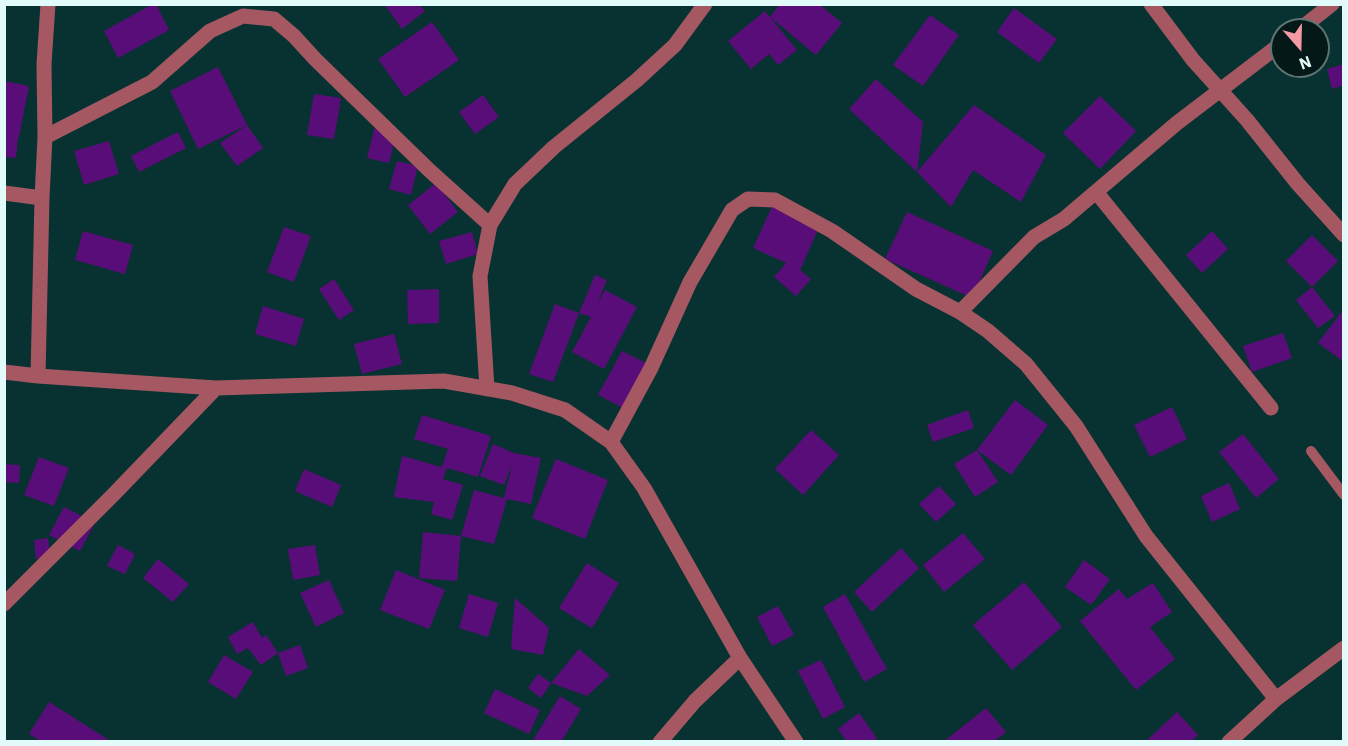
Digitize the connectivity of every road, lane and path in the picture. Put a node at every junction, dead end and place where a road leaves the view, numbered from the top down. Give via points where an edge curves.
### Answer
1 (48, 4) edge
2 (705, 4) edge
3 (1151, 4) edge
4 (1332, 4) edge
5 (1314, 18) edge
6 (1270, 52) edge
7 (1219, 89) junction
8 (45, 137) junction
9 (4, 193) edge
10 (1097, 193) junction
11 (42, 198) junction
12 (490, 225) junction
13 (1344, 235) edge
14 (960, 312) junction
15 (4, 372) edge
16 (38, 376) junction
17 (216, 388) junction
18 (487, 389) junction
19 (1271, 408) dead end
20 (611, 441) junction
21 (1311, 452) dead end
22 (1344, 495) edge
23 (4, 604) edge
24 (1344, 648) edge
25 (740, 658) junction
26 (1276, 699) junction
27 (660, 741) edge
28 (796, 741) edge
29 (1229, 741) edge

1 - 8 street
2 - 12 street via 675,45 515,184
3 - 7 street
4 - 5 street
6 - 7 street
7 - 10 street
7 - 13 street
8 - 11 street
8 - 12 street via 152,82 210,31 243,16 274,19
9 - 11 street
10 - 14 street via 1034,237
10 - 19 street
11 - 16 street
12 - 18 street via 480,276
14 - 20 street via 916,289 832,231 775,200 748,199 732,210 690,282 651,368
14 - 26 street via 1026,364 1076,426 1146,536
15 - 16 street
16 - 17 street
17 - 18 street via 444,381
17 - 23 street
18 - 20 street via 565,410
20 - 25 street via 644,488
21 - 22 lane
24 - 26 street
25 - 27 street
25 - 28 street
26 - 29 street

